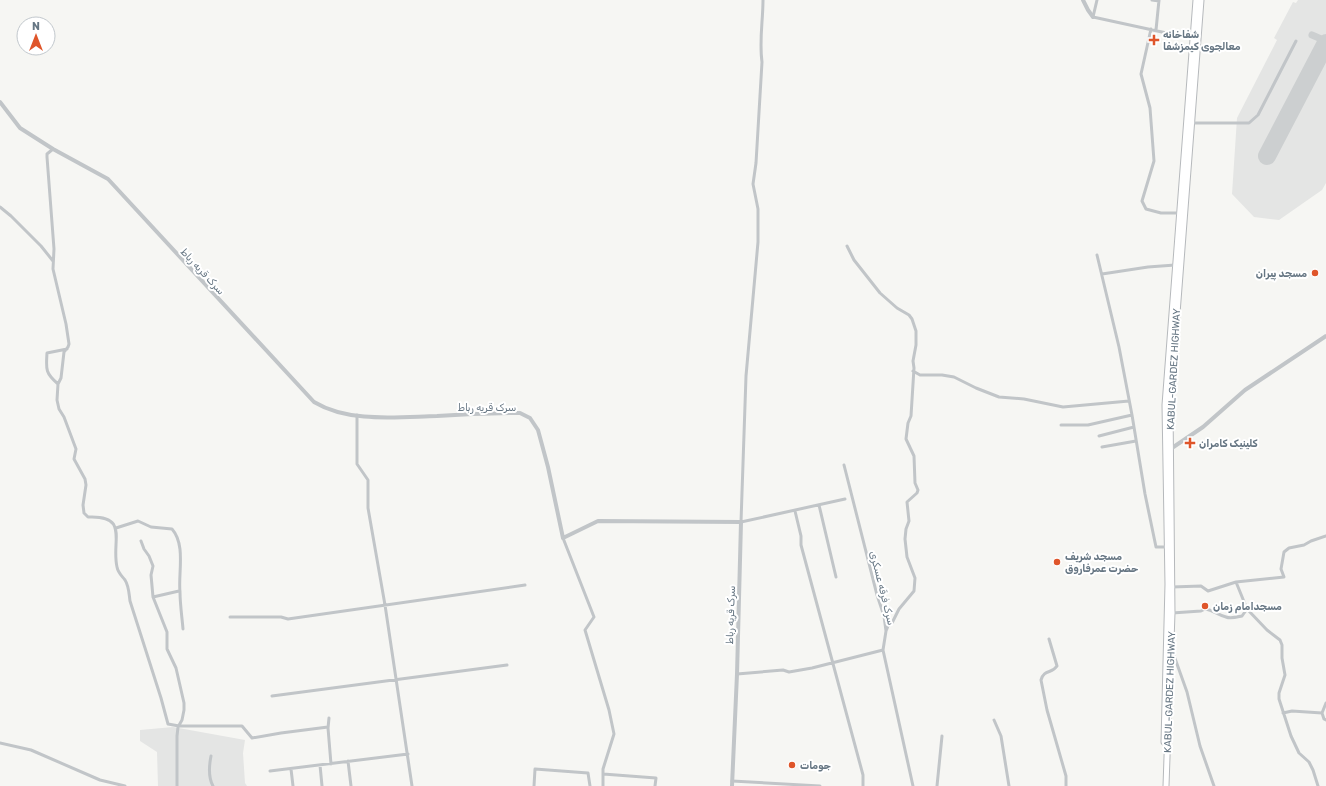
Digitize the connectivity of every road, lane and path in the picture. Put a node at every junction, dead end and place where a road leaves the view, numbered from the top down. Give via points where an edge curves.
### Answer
1 (763, 0) edge
2 (1083, 0) edge
3 (1097, 0) edge
4 (1152, 0) edge
5 (1196, 0) edge
6 (1201, 0) edge
7 (1159, 1) edge
8 (1093, 17) junction
9 (1151, 29) junction
10 (1156, 30) junction
11 (1195, 39) junction
12 (1296, 41) dead end
13 (0, 102) edge
14 (1191, 123) junction
15 (53, 149) junction
16 (0, 207) edge
17 (1179, 213) junction
18 (847, 246) dead end
19 (1097, 255) dead end
20 (53, 261) junction
21 (1175, 265) junction
22 (1102, 274) junction
23 (1326, 336) edge
24 (66, 349) junction
25 (913, 371) junction
26 (58, 384) junction
27 (1129, 400) junction
28 (1132, 415) junction
29 (357, 416) junction
30 (1061, 425) dead end
31 (1134, 427) junction
32 (1099, 436) dead end
33 (1136, 440) junction
34 (1102, 447) dead end
35 (1168, 451) junction
36 (844, 465) dead end
37 (845, 499) dead end
38 (819, 505) junction
39 (795, 511) junction
40 (741, 522) junction
41 (116, 528) junction
42 (1326, 536) edge
43 (563, 538) junction
44 (141, 541) dead end
45 (1167, 547) junction
46 (836, 577) dead end
47 (1236, 582) junction
48 (525, 585) dead end
49 (1172, 587) junction
50 (179, 591) junction
51 (153, 597) junction
52 (385, 605) junction
53 (1247, 609) junction
54 (1172, 613) junction
55 (230, 617) dead end
56 (183, 629) dead end
57 (886, 631) junction
58 (1049, 639) dead end
59 (1171, 648) junction
60 (883, 650) junction
61 (832, 662) junction
62 (507, 665) dead end
63 (737, 674) junction
64 (396, 680) junction
65 (272, 696) dead end
66 (1326, 703) edge
67 (1283, 713) junction
68 (1322, 713) junction
69 (329, 718) dead end
70 (994, 720) dead end
71 (1326, 720) edge
72 (179, 726) junction
73 (328, 727) junction
74 (942, 736) dead end
75 (1, 743) edge
76 (0, 748) edge
77 (408, 754) junction
78 (211, 756) dead end
79 (348, 762) junction
80 (331, 764) junction
81 (320, 765) junction
82 (291, 769) junction
83 (270, 771) dead end
84 (603, 774) junction
85 (732, 784) edge
86 (773, 784) edge
87 (116, 785) edge
88 (125, 786) edge
89 (177, 786) edge
90 (213, 786) edge
91 (293, 786) edge
92 (322, 786) edge
93 (351, 786) edge
94 (412, 786) edge
95 (534, 786) edge
96 (590, 786) edge
97 (603, 786) edge
98 (655, 786) edge
99 (820, 786) edge
100 (863, 786) edge
101 (913, 786) edge
102 (938, 786) edge
103 (1009, 786) edge
104 (1066, 786) edge
105 (1163, 786) edge
106 (1166, 786) edge
107 (1214, 786) edge
108 (1318, 786) edge

1 - 40 street via 760,51 762,62 753,184 758,209 758,242 746,376
2 - 8 street
3 - 8 street
4 - 7 street
5 - 11 highway, KABUL-GARDEZ HIGHWAY
6 - 11 highway, KABUL-GARDEZ HIGHWAY
7 - 10 street
8 - 9 street
9 - 10 street
9 - 17 street via 1141,74 1150,108 1154,162 1142,201 1146,209 1161,213
10 - 11 street
11 - 14 highway, KABUL-GARDEZ HIGHWAY
11 - 17 highway, KABUL-GARDEZ HIGHWAY
12 - 14 street via 1258,115 1249,123
13 - 15 street, سرک قریه رباط via 20,128
14 - 35 highway, KABUL-GARDEZ HIGHWAY via 1172,363
15 - 20 street via 47,157
15 - 29 street, سرک قریه رباط via 108,179 314,402 325,409
16 - 20 street
17 - 21 highway, KABUL-GARDEZ HIGHWAY
18 - 25 street via 854,260 880,292 912,319 916,331
19 - 22 street
20 - 24 street via 69,344
21 - 22 street
21 - 35 highway, KABUL-GARDEZ HIGHWAY via 1165,405
22 - 27 street
23 - 35 street via 1245,390 1203,427
24 - 26 street
24 - 26 street via 46,353 46,372
25 - 27 street via 920,375 954,377 1000,397 1063,407
25 - 57 street via 911,416 906,439 914,456 915,483 918,490 907,502 909,521 905,539 907,557 915,578 914,591
26 - 41 street via 59,409 76,449 74,459 85,479 84,513 88,517 100,516 110,520
27 - 28 street
28 - 30 street via 1088,425
28 - 31 street
29 - 43 street, سرک قریه رباط via 520,413 530,418 538,430
29 - 52 street via 357,464 368,480 368,508
31 - 32 street
31 - 33 street
33 - 34 street
33 - 45 street via 1144,494 1156,547
35 - 45 highway, KABUL-GARDEZ HIGHWAY
35 - 49 highway, KABUL-GARDEZ HIGHWAY
36 - 57 street, سرک فرقه عسکری
37 - 38 street
38 - 39 street
38 - 46 street
39 - 40 street
39 - 61 street via 801,545
40 - 43 street via 598,522
40 - 63 street, سرک قریه رباط
41 - 50 street via 138,521 151,528 172,529 176,534 181,563
41 - 72 street via 118,571 128,586 130,601 168,724
42 - 47 street via 1284,552 1281,569 1284,577
43 - 84 street via 594,618 585,630 610,710 614,734
44 - 51 street via 153,566
45 - 105 highway, KABUL-GARDEZ HIGHWAY
47 - 49 street via 1208,591 1201,586
47 - 53 street
48 - 52 street
49 - 54 highway, KABUL-GARDEZ HIGHWAY
50 - 51 street
50 - 56 street
51 - 72 street via 167,632 167,649 176,668 184,703
52 - 55 street via 288,619
52 - 64 street
53 - 54 street via 1242,616 1234,618 1226,618 1205,609
53 - 67 street via 1280,640 1282,645 1285,675 1279,699
54 - 59 highway, KABUL-GARDEZ HIGHWAY
57 - 60 street, سرک فرقه عسکری
58 - 104 street via 1057,666 1042,675 1041,680 1066,776
59 - 106 highway, KABUL-GARDEZ HIGHWAY
59 - 107 street via 1187,692 1200,746
60 - 61 street
60 - 101 street, سرک فرقه عسکری
61 - 63 street via 789,672 783,670
61 - 100 street via 863,775
62 - 64 street
63 - 85 street, سرک قریه رباط
64 - 65 street
64 - 77 street
66 - 68 street
67 - 68 street
67 - 108 street via 1299,753 1309,762
68 - 71 street
69 - 73 street
70 - 103 street via 1002,736
72 - 73 street via 242,726 252,738
72 - 89 street
73 - 80 street
74 - 102 street
75 - 76 street
75 - 87 street via 31,750
77 - 79 street
77 - 94 street
78 - 90 street via 210,781
79 - 80 street
79 - 93 street
80 - 81 street
81 - 82 street
81 - 92 street
82 - 83 street
82 - 91 street
84 - 97 street
84 - 98 street via 656,778
85 - 86 street
86 - 99 street
87 - 88 street
95 - 96 street via 535,769 588,773

